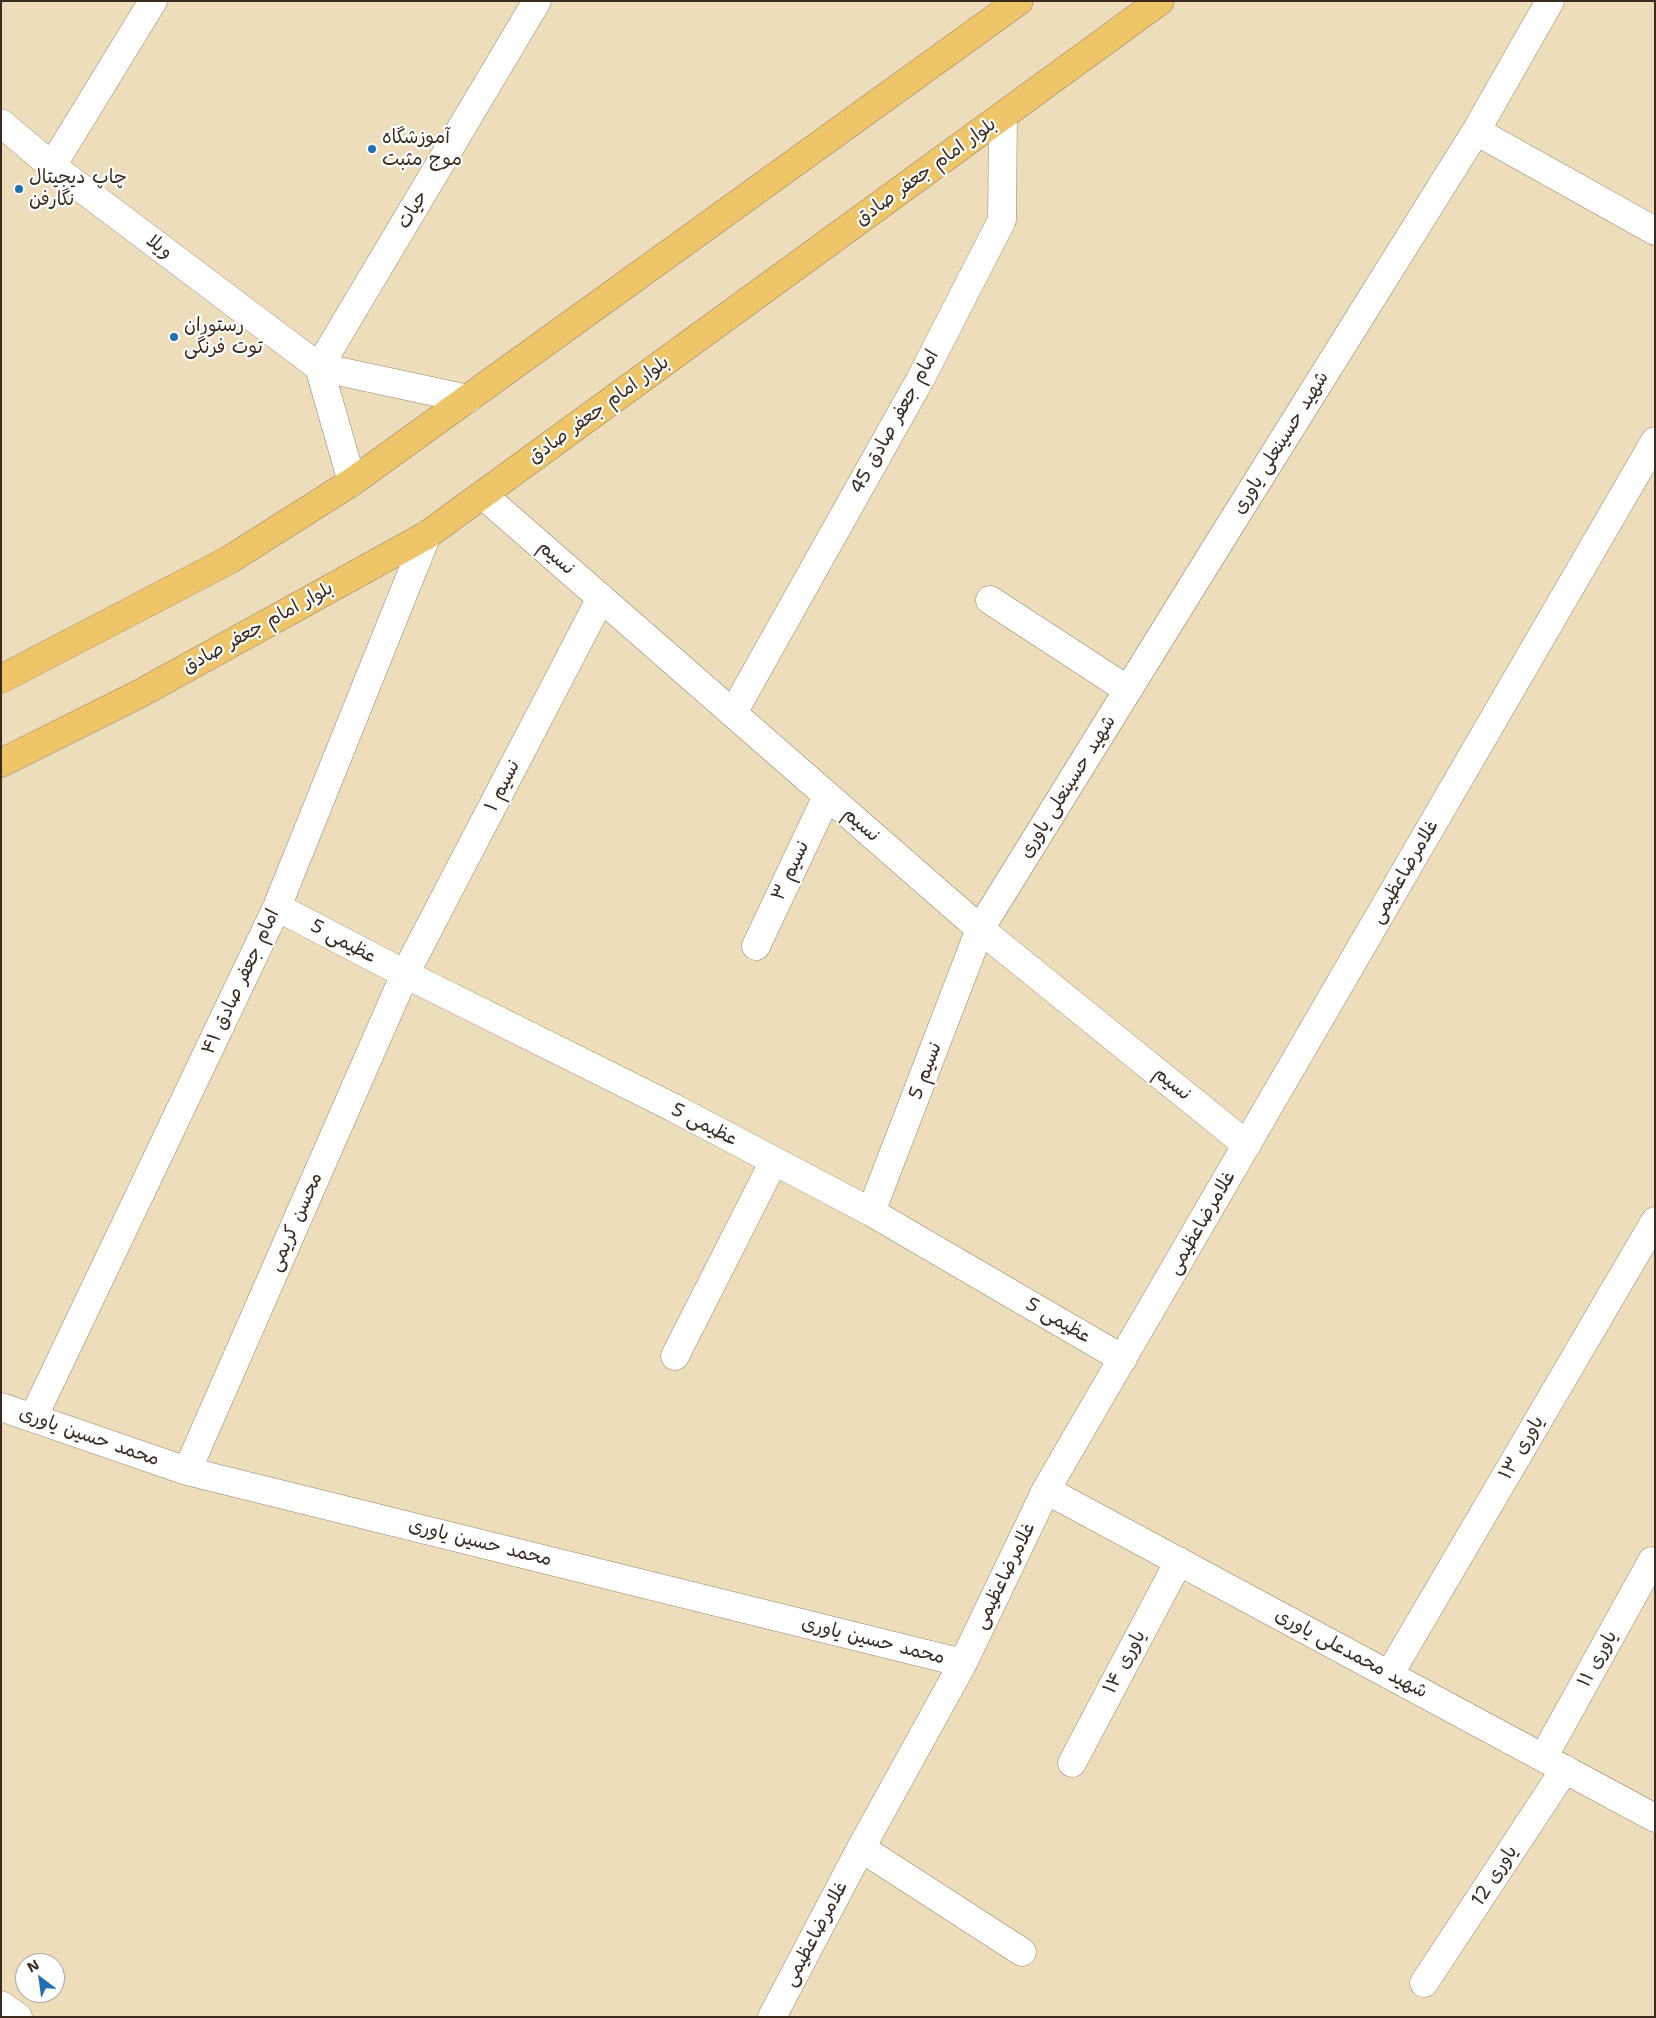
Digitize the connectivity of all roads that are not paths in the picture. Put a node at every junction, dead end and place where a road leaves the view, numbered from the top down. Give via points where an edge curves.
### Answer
1 (153, 1) edge
2 (537, 1) edge
3 (1018, 1) edge
4 (1160, 1) edge
5 (1550, 1) edge
6 (1003, 116) junction
7 (1, 123) edge
8 (1476, 131) junction
9 (52, 166) junction
10 (1655, 232) edge
11 (319, 367) junction
12 (468, 399) junction
13 (1655, 441) edge
14 (352, 482) junction
15 (483, 494) junction
16 (427, 535) junction
17 (601, 598) junction
18 (990, 600) dead end
19 (1, 679) edge
20 (1128, 690) junction
21 (733, 713) junction
22 (1, 763) edge
23 (827, 796) junction
24 (277, 907) junction
25 (980, 929) junction
26 (756, 946) dead end
27 (405, 974) junction
28 (1247, 1145) junction
29 (774, 1161) junction
30 (871, 1212) junction
31 (1655, 1221) edge
32 (674, 1356) dead end
33 (1123, 1359) junction
34 (1, 1407) edge
35 (33, 1418) junction
36 (186, 1471) junction
37 (1046, 1490) junction
38 (1179, 1561) junction
39 (1652, 1561) dead end
40 (964, 1663) junction
41 (1389, 1675) junction
42 (1072, 1763) dead end
43 (1554, 1764) junction
44 (1655, 1818) edge
45 (861, 1848) junction
46 (1022, 1952) dead end
47 (1424, 1983) dead end
48 (1, 2005) edge
49 (18, 2017) edge
50 (772, 2017) edge

1 - 9 street
2 - 11 street, حیات
3 - 12 main road
4 - 6 main road, بلوار امام جعفر صادق
5 - 8 street, شهید حسینعلی یاوری
6 - 15 main road, بلوار امام جعفر صادق
6 - 21 street, امام جعفر صادق 45 via 1002,220 921,378
7 - 9 street, ویلا
8 - 10 street
8 - 20 street, شهید حسینعلی یاوری
9 - 11 street, ویلا
11 - 12 street, ویلا
11 - 14 street
12 - 14 main road
13 - 28 street, غلامرضاعظیمی
14 - 19 main road via 229,560
15 - 16 main road, بلوار امام جعفر صادق
15 - 17 street, نسیم
16 - 22 main road, بلوار امام جعفر صادق via 141,693
16 - 24 street, امام جعفر صادق ۴۱
17 - 21 street, نسیم
17 - 27 street, نسیم ۱
18 - 20 street
20 - 25 street, شهید حسینعلی یاوری
21 - 23 street, نسیم
23 - 25 street, نسیم
23 - 26 street, نسیم ۳
24 - 27 street, عظیمی 5
24 - 35 street, امام جعفر صادق ۴۱
25 - 28 street, نسیم
25 - 30 street, نسیم 5
27 - 29 street, عظیمی 5
27 - 36 street, محسن کریمی
28 - 33 street, غلامرضاعظیمی
29 - 30 street, عظیمی 5
29 - 32 street
30 - 33 street, عظیمی 5
31 - 41 street, یاوری ۱۳
33 - 37 street, غلامرضاعظیمی
34 - 35 street, محمد حسین یاوری
35 - 36 street, محمد حسین یاوری
36 - 40 street, محمد حسین یاوری
37 - 38 street, شهید محمدعلی یاوری
37 - 40 street, غلامرضاعظیمی
38 - 41 street, شهید محمدعلی یاوری
38 - 42 street, یاوری ۱۴
39 - 43 street, یاوری ۱۱
40 - 45 street, غلامرضاعظیمی
41 - 43 street, شهید محمدعلی یاوری
43 - 44 street, شهید محمدعلی یاوری
43 - 47 street, یاوری 12
45 - 46 street
45 - 50 street, غلامرضاعظیمی
48 - 49 street

